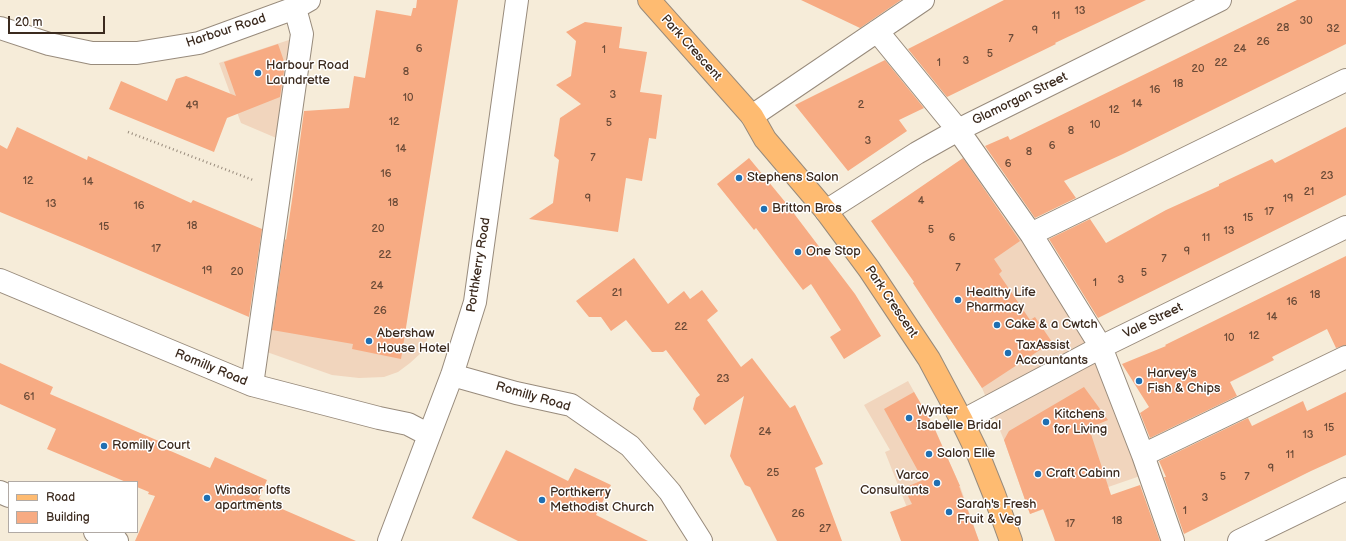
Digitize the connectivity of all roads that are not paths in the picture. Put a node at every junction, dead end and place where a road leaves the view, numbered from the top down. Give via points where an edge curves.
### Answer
1 (517, 0) edge
2 (648, 0) edge
3 (923, 0) edge
4 (1220, 0) edge
5 (302, 4) edge
6 (0, 28) edge
7 (877, 31) junction
8 (1346, 80) edge
9 (752, 116) junction
10 (958, 130) junction
11 (826, 211) junction
12 (1346, 227) edge
13 (1031, 234) junction
14 (0, 280) edge
15 (1101, 347) junction
16 (1346, 357) edge
17 (452, 374) junction
18 (252, 385) junction
19 (962, 421) junction
20 (429, 435) junction
21 (1143, 455) junction
22 (1346, 489) edge
23 (97, 533) edge
24 (117, 541) edge
25 (389, 541) edge
26 (701, 541) edge
27 (1011, 541) edge
28 (1173, 541) edge
29 (1239, 541) edge

1 - 17 street, Porthkerry Road via 475,302
2 - 9 main road, Park Crescent
3 - 7 street
4 - 10 street, Glamorgan Street
5 - 6 street, Harbour Road via 199,43 137,53 92,53 49,44
5 - 18 street via 302,34
7 - 9 street
7 - 10 street
8 - 13 street
9 - 11 main road, Park Crescent via 765,140
10 - 11 street, Glamorgan Street
10 - 13 street
11 - 19 main road, Park Crescent via 869,269 929,359
12 - 15 street, Vale Street
13 - 15 street
14 - 18 street, Romilly Road
15 - 19 street, Vale Street
15 - 21 street
16 - 21 street
17 - 20 street, Porthkerry Road
17 - 26 street, Romilly Road via 571,405 630,446 670,492
18 - 20 street, Romilly Road via 408,424
19 - 27 main road, Park Crescent via 978,454
20 - 25 street, Porthkerry Road
21 - 28 street
22 - 29 street
23 - 24 street

